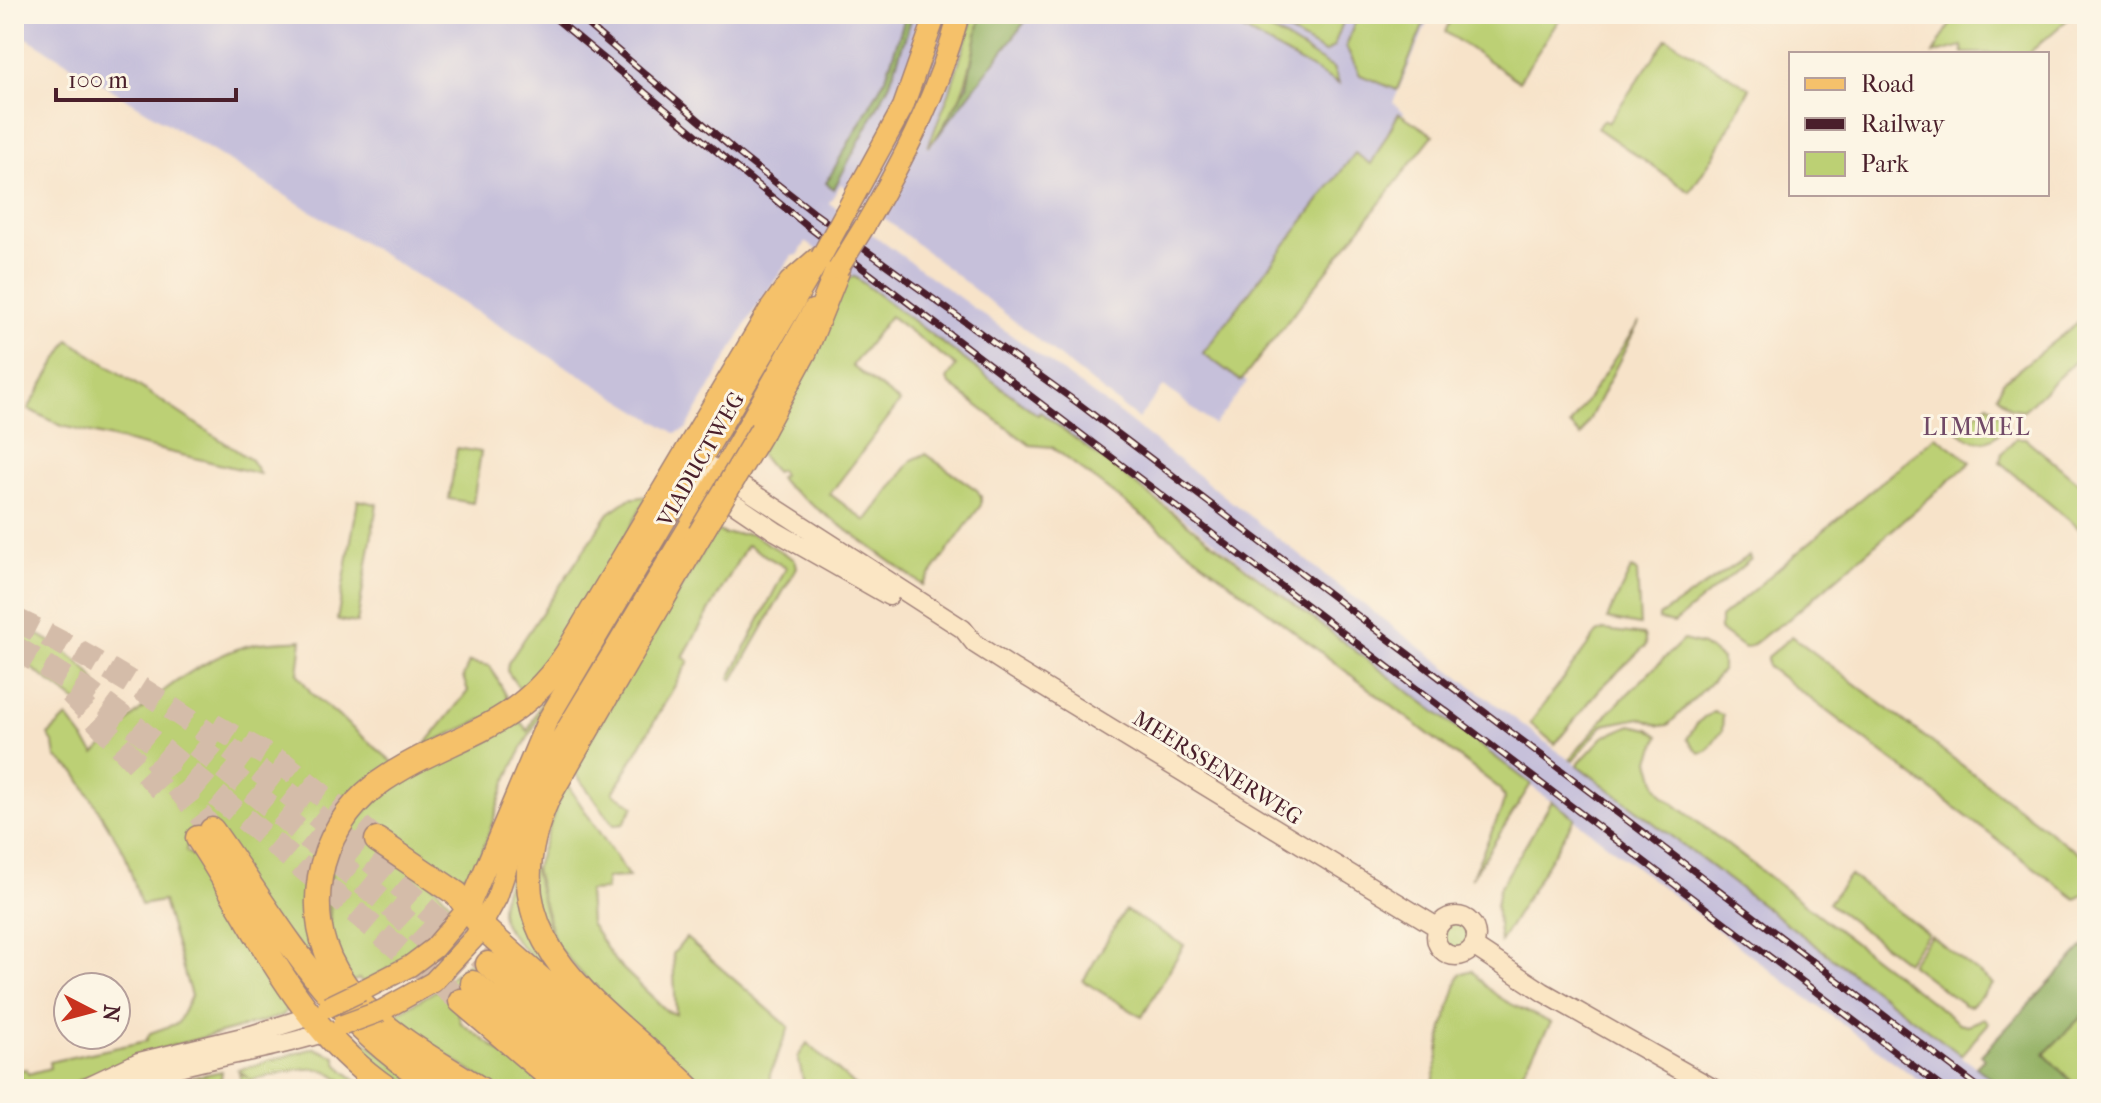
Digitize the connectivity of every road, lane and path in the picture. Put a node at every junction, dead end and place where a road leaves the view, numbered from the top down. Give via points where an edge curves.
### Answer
1 (936, 14) edge
2 (959, 14) edge
3 (830, 263) junction
4 (696, 468) junction
5 (716, 481) junction
6 (377, 840) tunnel mouth
7 (475, 917) junction
8 (1437, 927) junction
9 (1473, 946) junction
10 (474, 982) junction
11 (327, 1020) junction
12 (82, 1089) edge
13 (116, 1089) edge
14 (388, 1089) edge
15 (441, 1089) edge
16 (480, 1089) edge
17 (564, 1089) edge
18 (598, 1089) edge
19 (633, 1089) edge
20 (665, 1089) edge
21 (690, 1089) edge
22 (1714, 1089) edge

1 - 3 main road, VIADUCTWEG, bridge via 903,107 845,213
2 - 3 main road, VIADUCTWEG, bridge via 921,123 864,227
3 - 4 main road, VIADUCTWEG
3 - 5 main road, VIADUCTWEG
3 - 16 highway via 798,275 778,302 568,652 539,691 501,721 375,787 343,821 325,857 318,913 327,952 343,985 387,1028
3 - 21 highway, bridge via 805,351 548,797 533,833 527,880 538,930 569,980
4 - 5 street, MEERSSENERWEG
4 - 7 main road, VIADUCTWEG via 547,721
5 - 7 main road, VIADUCTWEG via 550,757 525,811 497,897
5 - 8 street, MEERSSENERWEG via 963,629 975,644
6 - 7 highway via 457,894
7 - 11 main road, bridge via 410,966 361,991
7 - 11 main road, bridge via 466,950 433,982 381,1011
7 - 20 highway
8 - 9 street via 1436,942 1446,954 1462,956
8 - 9 street via 1449,917 1467,919 1476,933
9 - 22 street
10 - 17 highway
10 - 18 highway
10 - 19 highway
11 - 12 street via 139,1062
11 - 13 street via 267,1050 174,1068
11 - 14 highway via 350,1058
11 - 15 highway via 275,969 205,834 341,1010 392,1056

